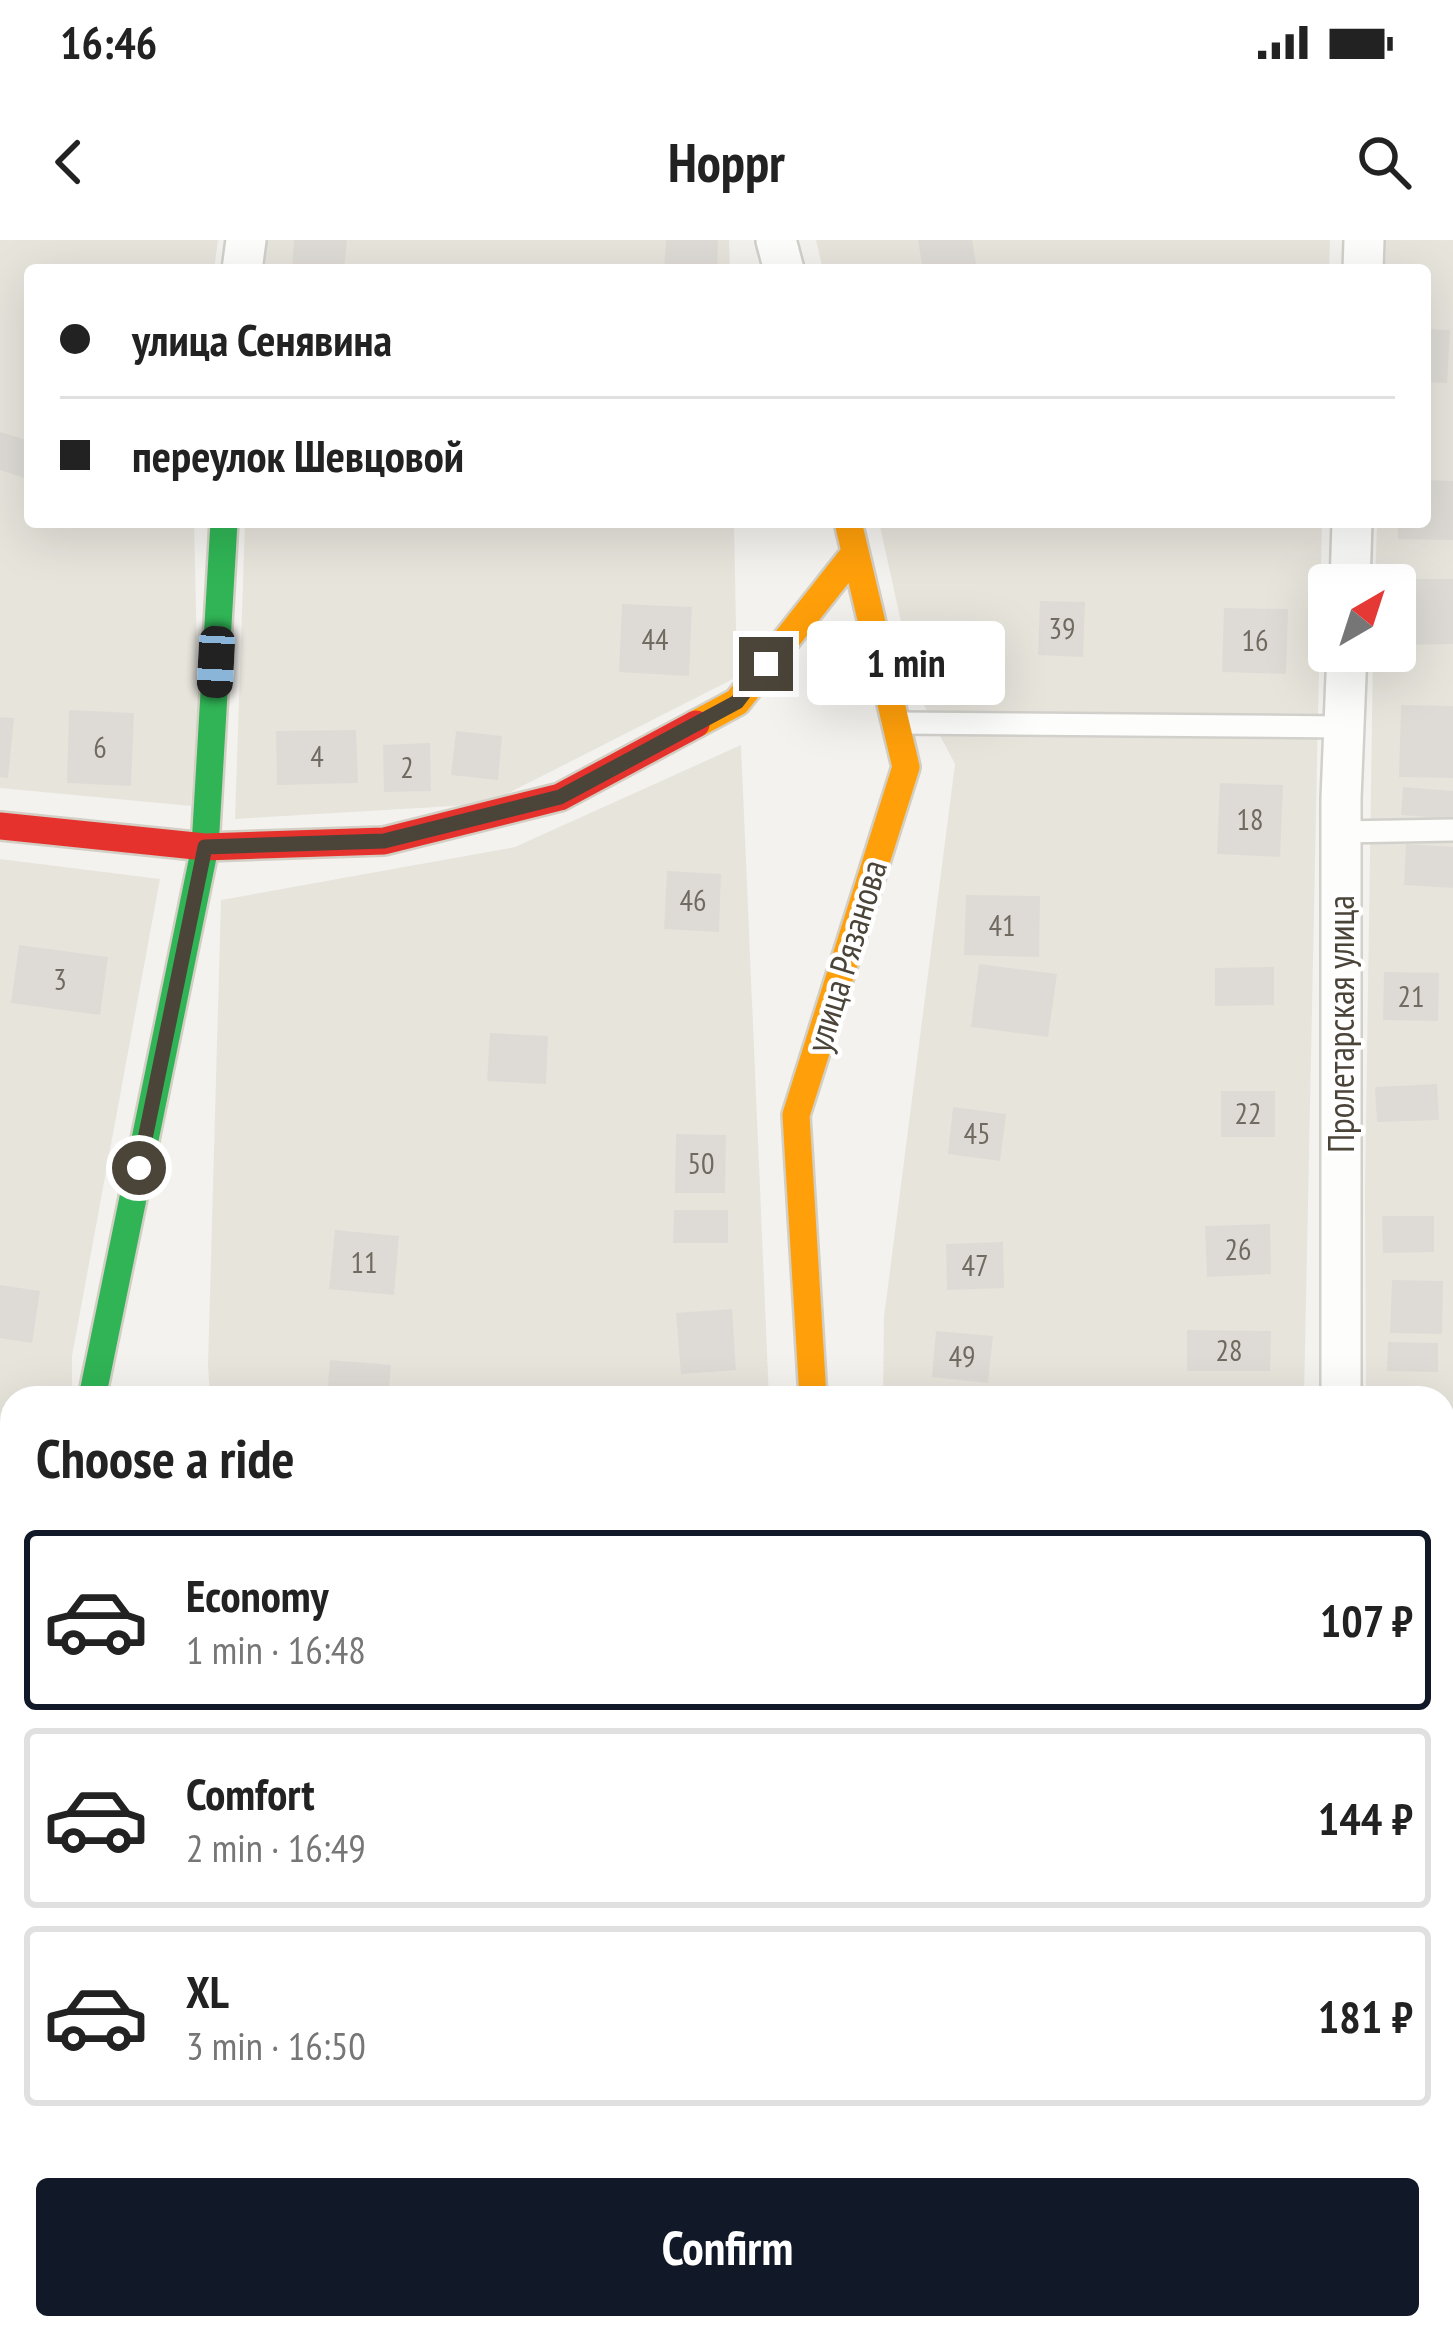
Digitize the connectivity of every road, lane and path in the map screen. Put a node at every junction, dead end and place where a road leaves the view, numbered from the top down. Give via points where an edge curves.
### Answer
1 (224, 528) edge
2 (849, 528) edge
3 (1352, 528) edge
4 (855, 553) junction
5 (1351, 564) edge
6 (1346, 672) edge
7 (895, 723) junction
8 (1344, 727) junction
9 (0, 826) edge
10 (1453, 830) edge
11 (1341, 832) junction
12 (205, 847) junction
13 (94, 1386) edge
14 (812, 1386) edge
15 (1342, 1386) edge

1 - 12 street
2 - 4 street, улица Рязанова
3 - 5 street
4 - 7 street, улица Рязанова
4 - 12 street via 737,702 560,797 384,841
6 - 8 street, Пролетарская улица
7 - 8 lane
7 - 14 street, улица Рязанова via 906,767 796,1115
8 - 11 street, Пролетарская улица
9 - 12 street
10 - 11 lane
11 - 15 street, Пролетарская улица
12 - 13 street

